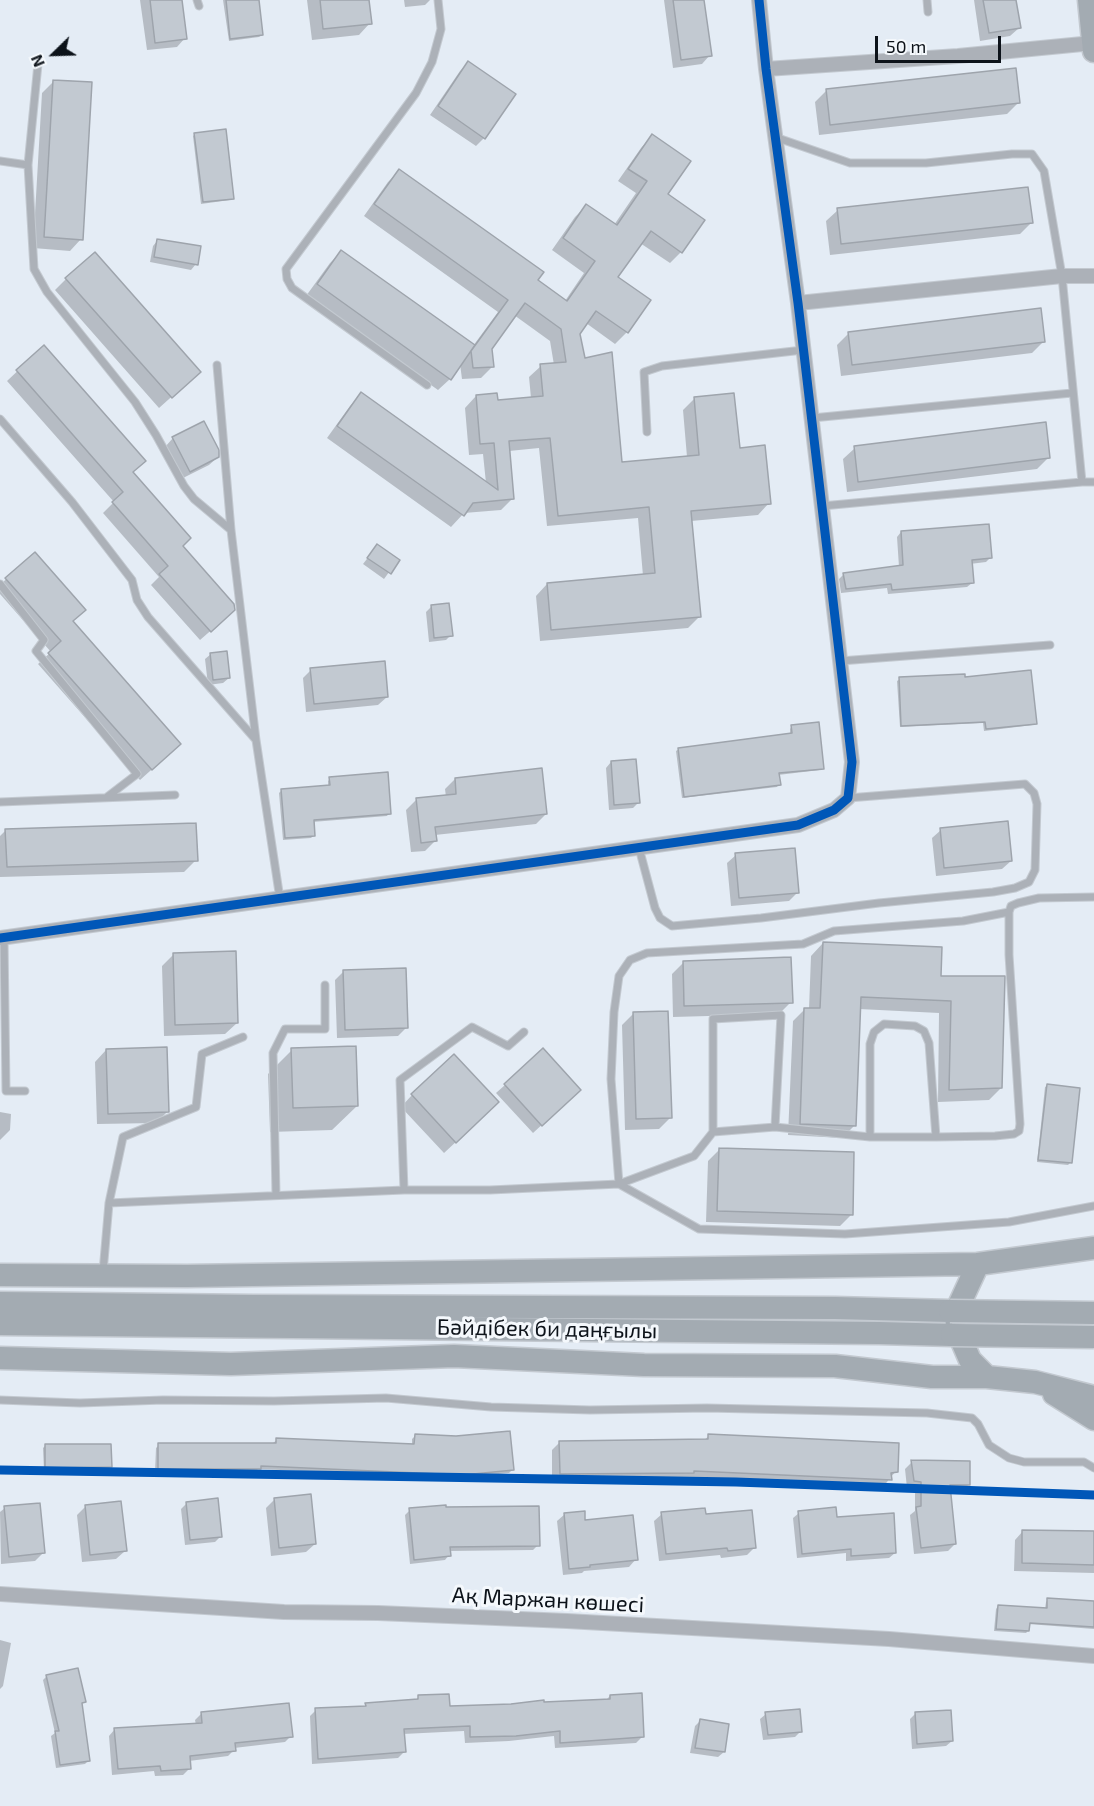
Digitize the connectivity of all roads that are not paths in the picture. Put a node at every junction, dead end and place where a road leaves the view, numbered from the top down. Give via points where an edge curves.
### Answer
1 (438, 0) edge
2 (759, 0) edge
3 (927, 0) edge
4 (1089, 0) edge
5 (928, 12) dead end
6 (1094, 47) edge
7 (38, 64) dead end
8 (766, 69) junction
9 (775, 137) junction
10 (0, 161) edge
11 (28, 165) junction
12 (1062, 276) junction
13 (1094, 276) edge
14 (798, 303) junction
15 (803, 350) junction
16 (217, 365) dead end
17 (427, 385) dead end
18 (1072, 393) junction
19 (812, 418) junction
20 (0, 419) edge
21 (646, 432) dead end
22 (1082, 482) junction
23 (1094, 482) edge
24 (822, 506) junction
25 (231, 530) junction
26 (0, 584) edge
27 (1050, 645) dead end
28 (840, 662) junction
29 (256, 740) junction
30 (175, 795) dead end
31 (107, 797) junction
32 (848, 798) junction
33 (0, 802) edge
34 (639, 848) junction
35 (1094, 897) edge
36 (280, 899) junction
37 (1009, 912) junction
38 (2, 938) edge
39 (325, 986) dead end
40 (524, 1032) dead end
41 (243, 1037) dead end
42 (25, 1091) dead end
43 (775, 1127) junction
44 (712, 1132) junction
45 (870, 1137) junction
46 (936, 1137) junction
47 (619, 1184) junction
48 (404, 1190) junction
49 (276, 1195) junction
50 (109, 1203) junction
51 (1094, 1206) edge
52 (1094, 1248) edge
53 (978, 1264) junction
54 (0, 1275) edge
55 (103, 1275) junction
56 (0, 1303) edge
57 (1094, 1313) edge
58 (0, 1324) edge
59 (1094, 1337) edge
60 (0, 1358) edge
61 (987, 1377) junction
62 (1035, 1382) junction
63 (1094, 1397) edge
64 (0, 1400) edge
65 (1094, 1419) edge
66 (1094, 1468) edge
67 (0, 1594) edge
68 (1094, 1656) edge

1 - 17 lane via 441,29 432,63 416,93 286,269 292,288
2 - 8 street
3 - 5 lane
4 - 6 main road
6 - 8 street
7 - 11 lane
8 - 9 street
9 - 12 lane via 850,163 926,163 1032,154 1044,171
9 - 14 street
10 - 11 lane
11 - 25 lane via 34,269 47,292 135,402 184,486
12 - 13 street
12 - 14 street
12 - 18 lane
14 - 15 street
15 - 19 street
15 - 21 lane via 662,366 644,372
16 - 25 lane
18 - 19 lane
18 - 22 lane
19 - 24 street
20 - 29 lane via 72,502 132,580 148,617
22 - 23 lane
22 - 24 lane
24 - 28 street
25 - 29 lane
26 - 31 lane via 44,640 36,651 137,774
27 - 28 lane
28 - 32 street via 852,762
29 - 36 lane
30 - 31 lane
31 - 33 lane
32 - 34 street via 834,810 798,825
32 - 34 lane via 1025,784 1034,793 1037,804 1035,870 1029,882 993,892 672,926 660,918 655,908
34 - 36 street
35 - 37 lane via 1039,898 1011,906
36 - 38 street
37 - 46 lane via 1019,1131 995,1136
37 - 47 lane via 963,921 834,931 802,944 647,952 630,960 620,976 614,1012 611,1079
38 - 42 lane via 6,1091
39 - 49 lane via 326,1029 285,1029 273,1053
40 - 48 lane via 508,1046 472,1027 400,1080
41 - 50 lane via 202,1054 196,1107 123,1137
43 - 44 lane
43 - 44 lane via 781,1015 713,1019
43 - 45 lane
44 - 47 lane via 694,1155
45 - 46 lane
45 - 46 lane via 870,1044 874,1032 884,1024 915,1026 924,1031 929,1042
47 - 48 lane
47 - 51 lane via 699,1228 845,1234 1009,1222
48 - 49 lane
49 - 50 lane
50 - 55 lane
52 - 53 main road
53 - 55 main road
53 - 61 main road via 956,1317 970,1360
54 - 55 main road
56 - 57 main road, Бәйдібек би даңғылы, bridge
58 - 59 main road, Бәйдібек би даңғылы, bridge
60 - 61 main road via 231,1364 454,1356 644,1365 835,1366 932,1377
61 - 62 main road
62 - 63 main road
62 - 65 main road
64 - 66 lane via 80,1403 387,1398 579,1410 707,1408 927,1413 972,1418 989,1445 1009,1458 1024,1462 1084,1462
67 - 68 street, Ақ Маржан көшесі via 284,1612 567,1621 889,1639

